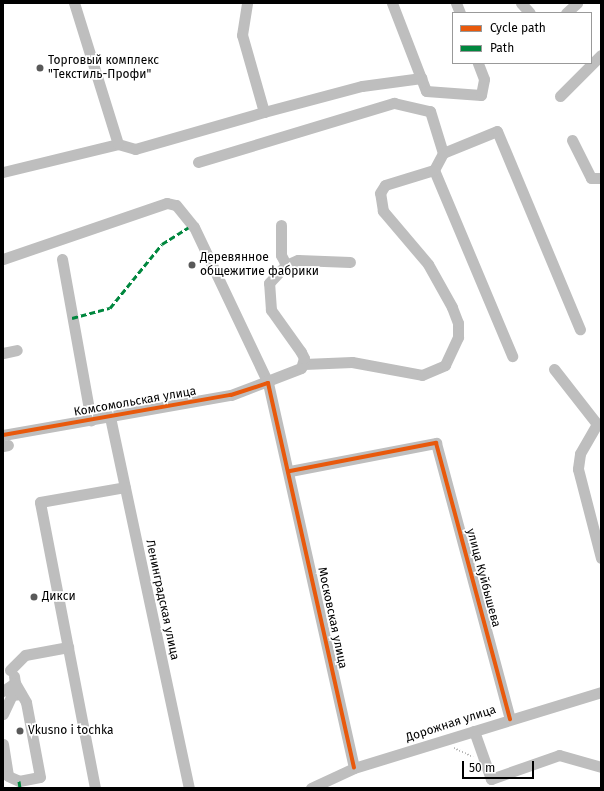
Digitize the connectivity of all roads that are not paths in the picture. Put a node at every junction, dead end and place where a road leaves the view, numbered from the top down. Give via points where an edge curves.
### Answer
1 (74, 3) edge
2 (247, 3) edge
3 (392, 3) edge
4 (521, 3) edge
5 (576, 3) edge
6 (529, 12) edge
7 (567, 12) edge
8 (601, 55) edge
9 (478, 64) edge
10 (421, 78) junction
11 (560, 96) dead end
12 (264, 112) junction
13 (572, 140) dead end
14 (118, 144) junction
15 (443, 154) junction
16 (198, 162) dead end
17 (434, 170) junction
18 (3, 172) edge
19 (601, 178) edge
20 (281, 225) dead end
21 (3, 259) edge
22 (62, 260) dead end
23 (350, 262) dead end
24 (286, 265) junction
25 (580, 329) dead end
26 (17, 350) dead end
27 (3, 353) edge
28 (512, 356) dead end
29 (304, 364) junction
30 (554, 369) dead end
31 (268, 383) junction
32 (110, 417) junction
33 (91, 420) junction
34 (3, 435) edge
35 (290, 471) junction
36 (125, 487) junction
37 (601, 558) edge
38 (68, 647) junction
39 (7, 669) edge
40 (15, 683) junction
41 (3, 692) edge
42 (601, 692) edge
43 (21, 694) junction
44 (3, 714) edge
45 (510, 719) junction
46 (474, 731) junction
47 (3, 744) edge
48 (4, 760) edge
49 (601, 767) edge
50 (354, 768) junction
51 (20, 785) edge
52 (95, 788) edge
53 (189, 788) edge
54 (311, 788) edge

1 - 14 street
2 - 12 street via 242,35
3 - 10 street
4 - 6 street
5 - 7 street
8 - 11 street
9 - 10 street via 484,79 481,95 426,91
10 - 12 street via 362,86
12 - 14 street via 136,149
13 - 19 street via 591,178
14 - 18 street
15 - 16 street via 430,111 394,103
15 - 17 street
15 - 25 street via 497,131
17 - 28 street
17 - 29 street via 385,185 380,201 383,211 428,264 452,307 458,323 458,337 445,366 422,374 352,362
20 - 24 street via 281,254
21 - 31 street, Московская улица via 167,204 176,205 191,227
22 - 33 street
23 - 24 street via 298,260
24 - 29 street via 273,275 267,297 271,310 301,352
26 - 27 street
29 - 31 street, Комсомольская улица
30 - 37 street via 597,424 580,454 578,469
31 - 32 street, Комсомольская улица via 231,395
31 - 35 street, Московская улица
32 - 33 street, Комсомольская улица
32 - 36 street, Ленинградская улица
33 - 34 street, Комсомольская улица
35 - 45 street, улица Куйбышева via 436,443
35 - 50 street, Московская улица
36 - 38 street via 40,502
36 - 53 street, Ленинградская улица
38 - 39 street via 25,655
38 - 52 street
39 - 40 street
40 - 41 street
40 - 43 street
42 - 45 street, Дорожная улица
43 - 44 street via 12,695
43 - 51 street via 26,702 40,777
45 - 46 street, Дорожная улица
46 - 49 street via 491,779 559,755
46 - 50 street, Дорожная улица
47 - 48 street
48 - 51 street via 8,776
50 - 54 street, Дорожная улица

